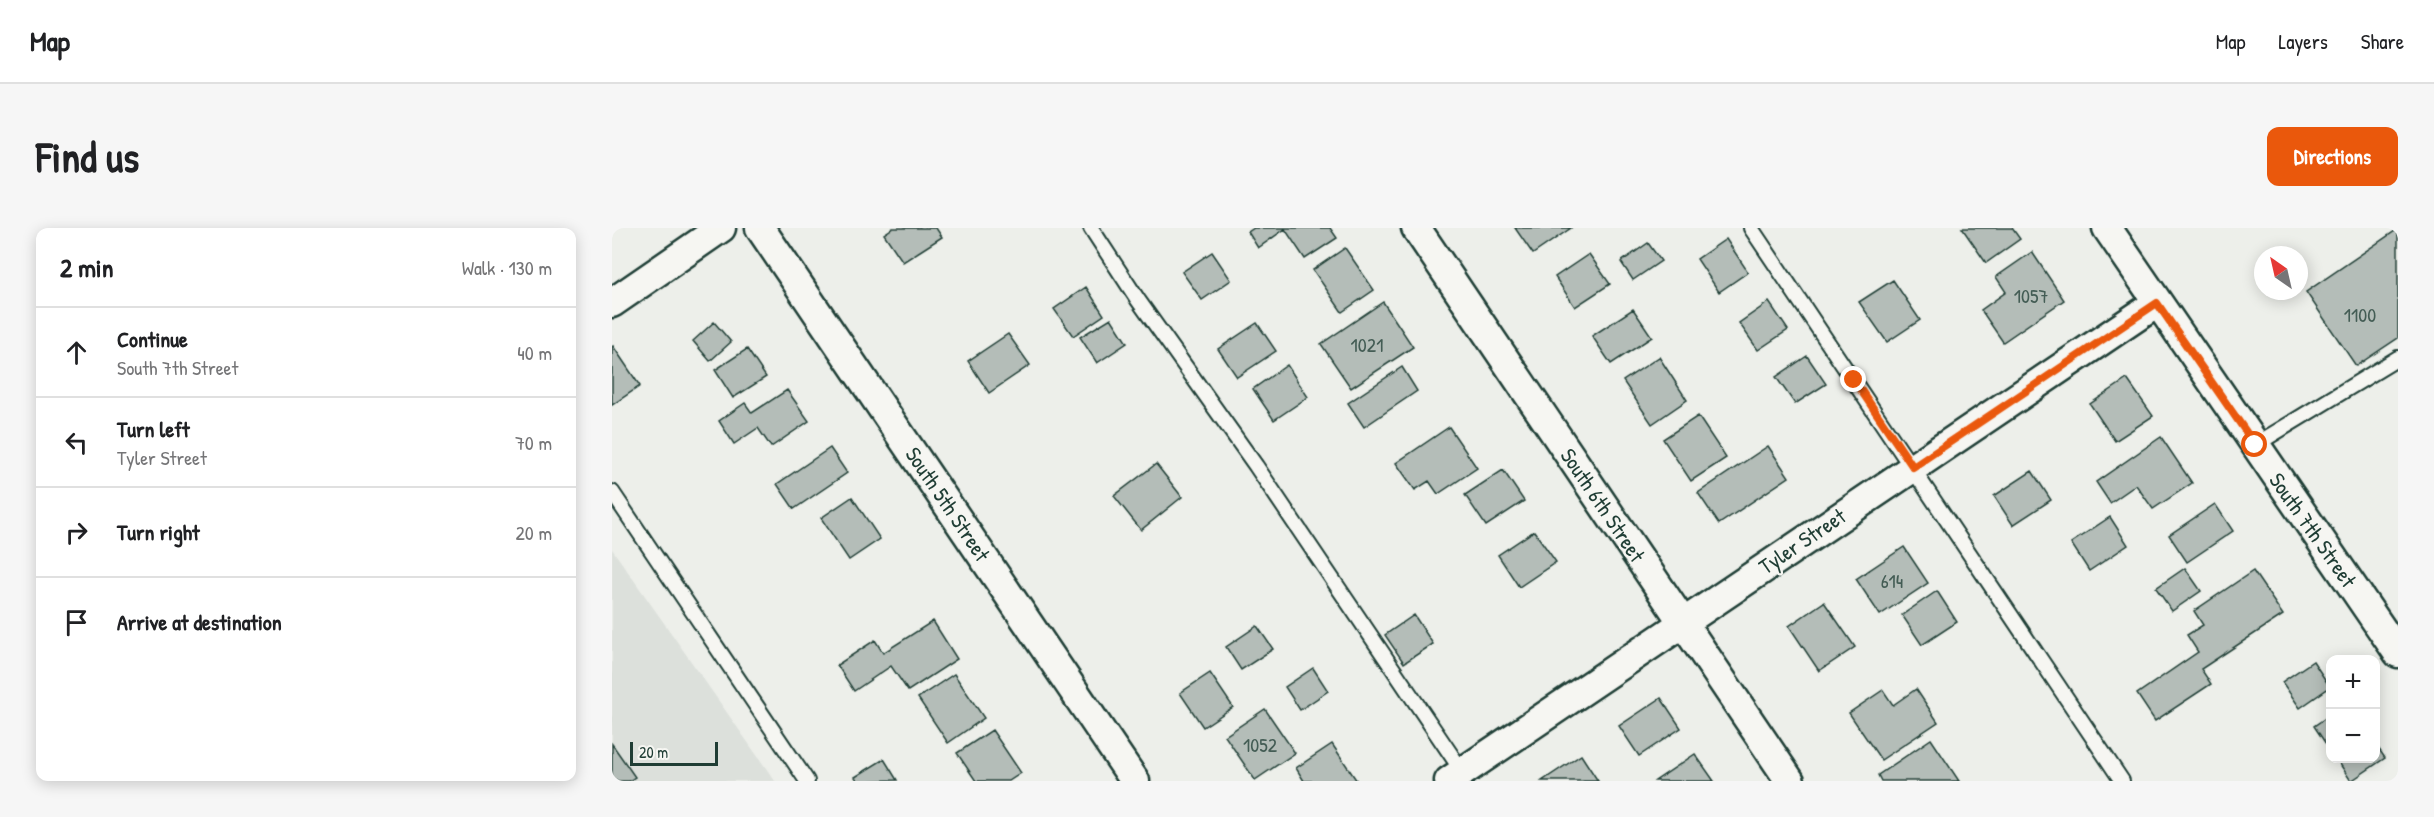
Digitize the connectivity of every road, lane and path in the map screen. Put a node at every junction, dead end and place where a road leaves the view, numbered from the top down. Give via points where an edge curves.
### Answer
1 (721, 228) edge
2 (760, 228) edge
3 (1091, 228) edge
4 (1416, 228) edge
5 (1751, 228) edge
6 (2107, 228) edge
7 (612, 303) edge
8 (2157, 303) junction
9 (2398, 358) edge
10 (2255, 445) junction
11 (1913, 467) junction
12 (612, 492) edge
13 (1682, 622) junction
14 (2398, 653) edge
15 (1460, 778) edge
16 (807, 781) edge
17 (1135, 781) edge
18 (1790, 781) edge
19 (2122, 781) edge

1 - 7 street
2 - 17 street, South 5th Street
3 - 15 lane via 1256,466
4 - 13 street, South 6th Street
5 - 11 lane
6 - 8 street, South 7th Street
8 - 10 street, South 7th Street
8 - 11 street, Tyler Street
9 - 10 lane
10 - 14 street, South 7th Street
11 - 13 street, Tyler Street
11 - 19 lane
12 - 16 lane
13 - 15 street, Tyler Street
13 - 18 street, South 6th Street

